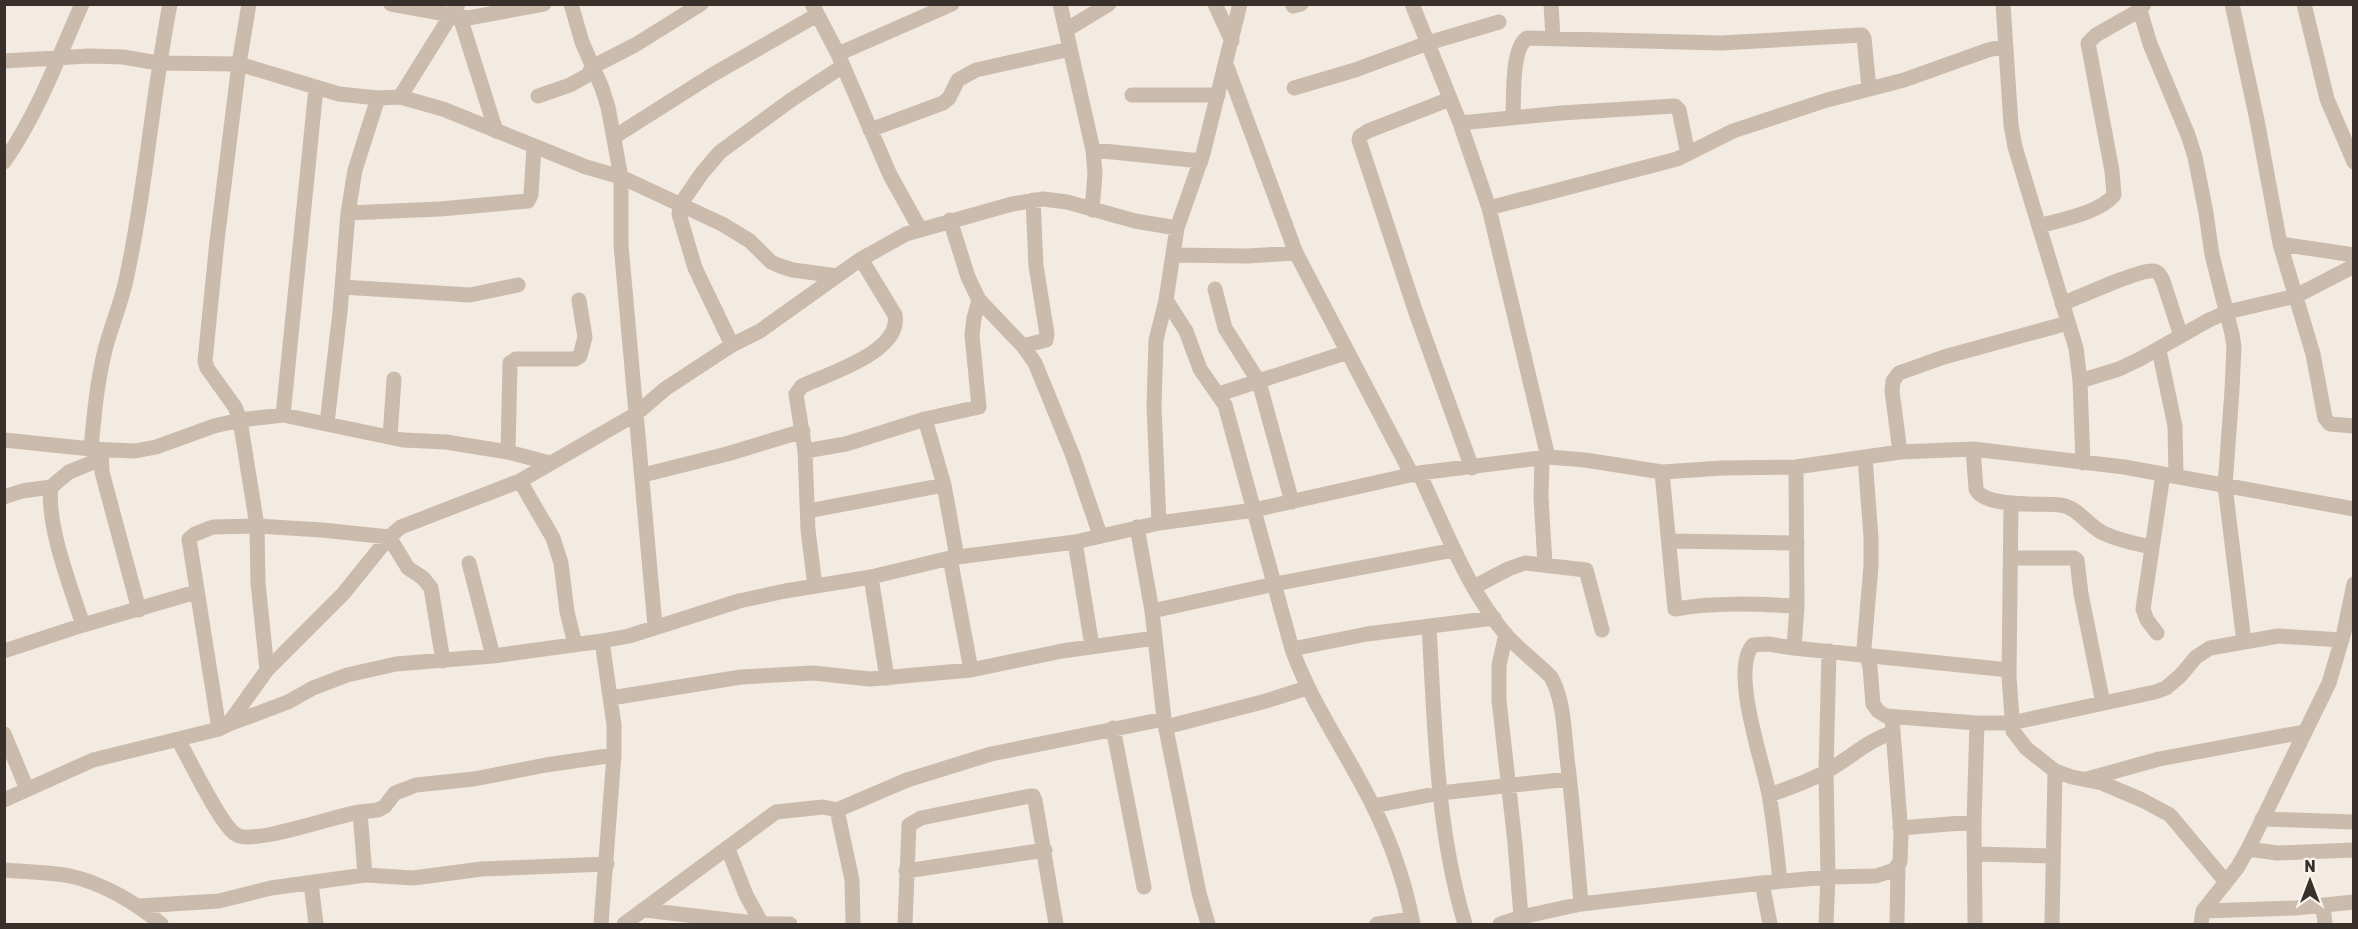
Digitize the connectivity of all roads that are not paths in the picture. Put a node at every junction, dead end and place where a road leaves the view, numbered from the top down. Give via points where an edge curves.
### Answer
1 (82, 4) edge
2 (170, 4) edge
3 (249, 4) edge
4 (390, 4) edge
5 (544, 4) edge
6 (571, 4) edge
7 (701, 4) edge
8 (952, 4) edge
9 (1060, 4) edge
10 (1109, 4) edge
11 (1215, 4) edge
12 (1240, 4) edge
13 (1412, 4) edge
14 (1551, 4) edge
15 (2003, 4) edge
16 (2232, 4) edge
17 (2304, 4) edge
18 (2142, 7) edge
19 (814, 10) edge
20 (456, 12) edge
21 (1499, 22) dead end
22 (1066, 30) junction
23 (1554, 38) junction
24 (1232, 41) junction
25 (1428, 43) junction
26 (2006, 46) junction
27 (1070, 49) junction
28 (58, 56) junction
29 (841, 60) junction
30 (4, 61) edge
31 (159, 63) junction
32 (239, 64) junction
33 (1226, 64) junction
34 (592, 67) junction
35 (316, 88) junction
36 (1294, 88) dead end
37 (1869, 88) junction
38 (1132, 95) dead end
39 (1218, 95) junction
40 (538, 96) dead end
41 (378, 98) junction
42 (400, 98) junction
43 (1450, 99) junction
44 (1513, 117) junction
45 (1460, 123) junction
46 (870, 130) junction
47 (496, 131) junction
48 (614, 137) junction
49 (534, 146) junction
50 (1092, 150) junction
51 (1688, 154) junction
52 (1201, 161) junction
53 (4, 162) edge
54 (2354, 162) edge
55 (621, 177) junction
56 (1033, 200) junction
57 (680, 205) junction
58 (1489, 208) junction
59 (1092, 210) junction
60 (348, 213) junction
61 (950, 220) junction
62 (2039, 226) junction
63 (1177, 228) junction
64 (920, 229) junction
65 (2280, 244) junction
66 (1296, 253) junction
67 (1173, 255) junction
68 (2354, 255) edge
69 (861, 259) junction
70 (2354, 266) edge
71 (837, 276) junction
72 (518, 285) dead end
73 (342, 287) junction
74 (1215, 289) dead end
75 (2296, 296) junction
76 (579, 300) dead end
77 (979, 300) junction
78 (1166, 300) junction
79 (2062, 304) junction
80 (2227, 312) junction
81 (2068, 322) junction
82 (2181, 336) junction
83 (732, 345) junction
84 (1023, 346) junction
85 (2159, 350) junction
86 (1348, 352) junction
87 (394, 379) dead end
88 (2080, 381) junction
89 (1259, 382) junction
90 (1219, 394) junction
91 (636, 414) junction
92 (283, 415) junction
93 (925, 419) junction
94 (240, 420) junction
95 (327, 423) junction
96 (2354, 426) edge
97 (803, 431) junction
98 (390, 437) junction
99 (4, 440) edge
100 (1973, 449) junction
101 (806, 451) junction
102 (508, 452) junction
103 (1900, 452) junction
104 (98, 453) junction
105 (1865, 457) junction
106 (1545, 458) junction
107 (2083, 462) junction
108 (550, 463) junction
109 (1796, 467) junction
110 (1472, 468) junction
111 (1662, 472) junction
112 (1416, 474) junction
113 (643, 475) junction
114 (2169, 475) junction
115 (520, 481) junction
116 (944, 485) junction
117 (2225, 486) junction
118 (51, 487) junction
119 (4, 497) edge
120 (1292, 502) junction
121 (2011, 503) junction
122 (2354, 509) edge
123 (1254, 510) junction
124 (808, 512) junction
125 (1159, 523) junction
126 (257, 526) junction
127 (1137, 527) junction
128 (1101, 535) junction
129 (389, 537) junction
130 (1669, 541) junction
131 (1075, 542) junction
132 (1797, 543) junction
133 (2152, 547) junction
134 (1454, 550) junction
135 (953, 558) junction
136 (2011, 558) junction
137 (470, 563) dead end
138 (1545, 565) junction
139 (871, 577) junction
140 (1275, 584) junction
141 (2354, 584) edge
142 (815, 586) junction
143 (1474, 587) junction
144 (196, 592) junction
145 (1797, 606) junction
146 (139, 610) junction
147 (1152, 611) junction
148 (1494, 618) junction
149 (83, 625) junction
150 (656, 626) junction
151 (1430, 627) junction
152 (1602, 630) dead end
153 (2157, 633) dead end
154 (1506, 634) junction
155 (2346, 634) edge
156 (1155, 638) junction
157 (602, 641) junction
158 (2244, 642) junction
159 (575, 644) junction
160 (1092, 646) junction
161 (1794, 648) junction
162 (1292, 649) junction
163 (4, 651) edge
164 (1829, 651) junction
165 (1866, 654) junction
166 (493, 656) junction
167 (443, 661) junction
168 (267, 670) junction
169 (971, 670) junction
170 (2008, 670) junction
171 (887, 678) junction
172 (1307, 688) junction
173 (611, 698) junction
174 (2103, 704) junction
175 (1165, 723) junction
176 (1977, 723) junction
177 (2011, 723) junction
178 (1893, 725) junction
179 (224, 726) junction
180 (1113, 728) junction
181 (2304, 732) junction
182 (4, 734) edge
183 (179, 741) junction
184 (614, 755) junction
185 (2055, 771) junction
186 (1826, 772) junction
187 (1569, 779) junction
188 (2087, 779) junction
189 (1508, 785) junction
190 (27, 789) junction
191 (1440, 793) junction
192 (1769, 795) junction
193 (4, 801) edge
194 (1373, 806) junction
195 (837, 810) junction
196 (360, 812) junction
197 (2262, 819) junction
198 (1974, 822) junction
199 (2354, 822) edge
200 (1900, 828) junction
201 (728, 849) junction
202 (2248, 849) junction
203 (1045, 850) junction
204 (2354, 850) edge
205 (1975, 854) junction
206 (2053, 856) junction
207 (607, 864) junction
208 (1898, 866) junction
209 (4, 870) edge
210 (906, 871) junction
211 (365, 875) junction
212 (1828, 877) junction
213 (1780, 881) junction
214 (2226, 882) junction
215 (311, 883) junction
216 (1762, 883) junction
217 (1144, 887) dead end
218 (2354, 902) edge
219 (1581, 904) junction
220 (139, 906) junction
221 (2323, 906) junction
222 (645, 910) junction
223 (1521, 916) junction
224 (2242, 917) edge
225 (2202, 918) edge
226 (666, 919) edge
227 (1412, 922) edge
228 (161, 924) edge
229 (316, 924) edge
230 (601, 924) edge
231 (624, 924) edge
232 (762, 924) edge
233 (790, 924) edge
234 (853, 924) edge
235 (905, 924) edge
236 (1056, 924) edge
237 (1208, 924) edge
238 (1377, 924) edge
239 (1465, 924) edge
240 (1500, 924) edge
241 (1770, 924) edge
242 (1826, 924) edge
243 (1897, 924) edge
244 (1976, 924) edge
245 (2052, 924) edge
246 (2325, 924) edge

1 - 28 street
2 - 31 street
3 - 32 street
4 - 20 street
5 - 20 street via 476,17
6 - 34 street
7 - 34 street
8 - 29 street
9 - 22 street
10 - 22 street
11 - 24 street
12 - 24 street
13 - 25 street
14 - 23 street
15 - 26 street
16 - 65 street
17 - 54 street via 2327,99
18 - 62 street via 2088,43 2114,195 2078,215
18 - 80 street via 2150,44 2191,146
19 - 29 street
19 - 48 street
20 - 42 street
20 - 47 street
21 - 25 street
22 - 27 street
23 - 37 street via 1721,43 1862,35
23 - 44 street via 1527,38 1519,47
24 - 33 street
25 - 36 street
25 - 43 street
26 - 37 street
26 - 62 street via 2015,147
27 - 46 street via 976,70 958,80 943,103
27 - 50 street
28 - 30 street
28 - 31 street via 123,57
28 - 53 street via 41,100
29 - 46 street
29 - 57 street via 720,152
31 - 32 street
31 - 104 street via 126,280 98,384
32 - 35 street
32 - 94 street via 205,361
33 - 39 street
33 - 66 street
34 - 40 street via 588,75 570,85
34 - 48 street via 602,88
35 - 41 street
35 - 92 street
37 - 51 street via 1721,136
38 - 39 street
39 - 52 street
41 - 42 street
41 - 60 street via 355,170
42 - 47 street
43 - 45 street
43 - 110 street via 1368,131 1359,140
44 - 45 street
44 - 51 street via 1675,106
45 - 58 street
46 - 64 street
47 - 49 street
48 - 55 street
49 - 55 street
49 - 60 street via 528,201
50 - 52 street
50 - 59 street
51 - 58 street
52 - 63 street
55 - 57 street
55 - 91 street via 621,245
56 - 59 street via 1067,202
56 - 61 street
56 - 84 street via 1036,266 1047,334 1046,340
57 - 71 street via 750,241 771,262 793,270
57 - 83 street via 678,214 695,268
58 - 106 street
59 - 63 street
60 - 73 street
61 - 64 street
61 - 77 street
62 - 79 street
63 - 67 street
64 - 69 street
65 - 68 street
65 - 75 street
66 - 67 street
66 - 86 street
67 - 78 street
69 - 71 street
69 - 97 street via 894,312 896,326 883,344 863,359 798,389 796,398
70 - 75 street
71 - 83 street via 760,331
72 - 73 street via 470,295
73 - 95 street
74 - 89 street via 1224,328
75 - 80 street
75 - 96 street via 2313,354 2325,418 2330,424
76 - 102 street via 585,337 580,356 516,358 510,363
77 - 84 street
77 - 93 street via 972,335 979,406
78 - 90 street via 1186,331 1200,369
78 - 125 street via 1155,361
79 - 81 street
79 - 82 street via 2155,271 2163,281
80 - 82 street
80 - 117 street via 2234,347
81 - 88 street
81 - 103 street via 1899,373 1892,391
82 - 85 street
83 - 91 street via 665,389
84 - 128 street via 1039,372
85 - 88 street via 2119,369
85 - 114 street via 2175,426
86 - 89 street
86 - 112 street
87 - 98 street
88 - 107 street
89 - 90 street
89 - 120 street
90 - 123 street via 1233,426
91 - 108 street
91 - 113 street
92 - 94 street
92 - 95 street
93 - 101 street via 846,444
93 - 116 street
94 - 104 street via 156,447
94 - 126 street
95 - 98 street
97 - 101 street
97 - 113 street
98 - 102 street
99 - 104 street
100 - 103 street
100 - 107 street
100 - 121 street via 1978,494
101 - 124 street
102 - 108 street
103 - 105 street
104 - 118 street
104 - 146 street
105 - 109 street
105 - 165 street via 1871,538
106 - 110 street
106 - 111 street via 1585,459
106 - 138 street via 1541,497
107 - 114 street
108 - 115 street
109 - 111 street
109 - 132 street
110 - 112 street
111 - 130 street
112 - 120 street
112 - 134 street
113 - 150 street
114 - 117 street
114 - 133 street
115 - 129 street via 416,520
115 - 159 street via 553,538
116 - 124 street
116 - 135 street
117 - 122 street
117 - 158 street
118 - 119 street
118 - 149 street via 55,529
120 - 123 street
121 - 133 street via 2067,506 2104,533
121 - 136 street
123 - 125 street
123 - 140 street
124 - 142 street
125 - 127 street
126 - 129 street
126 - 144 street via 213,527 189,539
126 - 168 street
127 - 128 street
127 - 147 street
128 - 131 street
129 - 167 street via 408,568 431,588
129 - 168 street via 343,594
130 - 132 street
130 - 145 street via 1675,609 1729,604
131 - 135 street
131 - 160 street
132 - 145 street
133 - 153 street via 2143,609
134 - 140 street
134 - 143 street
135 - 139 street
135 - 169 street
136 - 170 street
136 - 174 street via 2077,560
137 - 166 street
138 - 143 street via 1518,564
138 - 152 street via 1586,570
139 - 142 street
139 - 171 street
140 - 147 street
140 - 162 street
141 - 155 street
142 - 150 street via 739,601
143 - 148 street
144 - 146 street
144 - 179 street
145 - 161 street
146 - 149 street
147 - 156 street
148 - 151 street
148 - 154 street
149 - 163 street
150 - 157 street
151 - 162 street via 1366,634
151 - 191 street
154 - 187 street via 1555,684
154 - 189 street via 1498,678
155 - 158 street via 2278,636
155 - 181 street via 2329,683
156 - 160 street
156 - 175 street
157 - 159 street
157 - 173 street
158 - 174 street via 2207,649 2166,688
159 - 166 street
160 - 169 street
161 - 164 street
161 - 192 street via 1753,645 1746,661 1747,697
162 - 172 street
164 - 165 street
164 - 186 street
165 - 170 street
165 - 178 street via 1874,706
166 - 167 street
167 - 179 street via 396,663 347,675
168 - 179 street
169 - 171 street
170 - 177 street
171 - 173 street via 855,679 813,673 741,677
172 - 175 street
172 - 194 street
173 - 184 street
174 - 177 street
175 - 180 street
175 - 237 street via 1198,893
176 - 177 street
176 - 178 street
176 - 198 street
177 - 185 street via 2026,748
178 - 186 street
178 - 200 street
179 - 183 street
180 - 195 street via 991,754 907,780
180 - 217 street
181 - 188 street via 2159,759
181 - 197 street
182 - 190 street
183 - 190 street via 93,760
183 - 196 street via 209,797 241,837
184 - 196 street via 416,785 395,793 378,810
184 - 207 street
185 - 188 street
185 - 206 street
186 - 192 street
186 - 212 street
187 - 189 street
187 - 219 street
188 - 214 street via 2170,815
189 - 191 street
189 - 223 street
190 - 193 street
191 - 194 street
191 - 239 street via 1447,851
192 - 213 street
194 - 227 street via 1398,868
195 - 201 street via 823,807 776,812
195 - 234 street via 852,880
196 - 211 street
197 - 199 street
197 - 202 street
198 - 200 street
198 - 205 street
200 - 208 street
201 - 222 street
201 - 232 street
202 - 204 street
202 - 214 street
203 - 210 street
203 - 210 street via 1035,798 1030,796 915,821 908,828
203 - 236 street
205 - 206 street
205 - 244 street
206 - 245 street
207 - 211 street via 482,869 413,878
207 - 230 street
208 - 212 street via 1876,876
208 - 243 street
209 - 220 street via 70,876
210 - 235 street
211 - 215 street
212 - 213 street
212 - 242 street
213 - 216 street
214 - 225 street
215 - 220 street via 219,901
215 - 229 street
216 - 219 street
216 - 241 street
218 - 221 street
219 - 223 street
220 - 228 street
221 - 224 street
221 - 246 street
222 - 226 street
222 - 231 street
223 - 240 street
224 - 225 street
226 - 232 street
227 - 238 street
232 - 233 street

